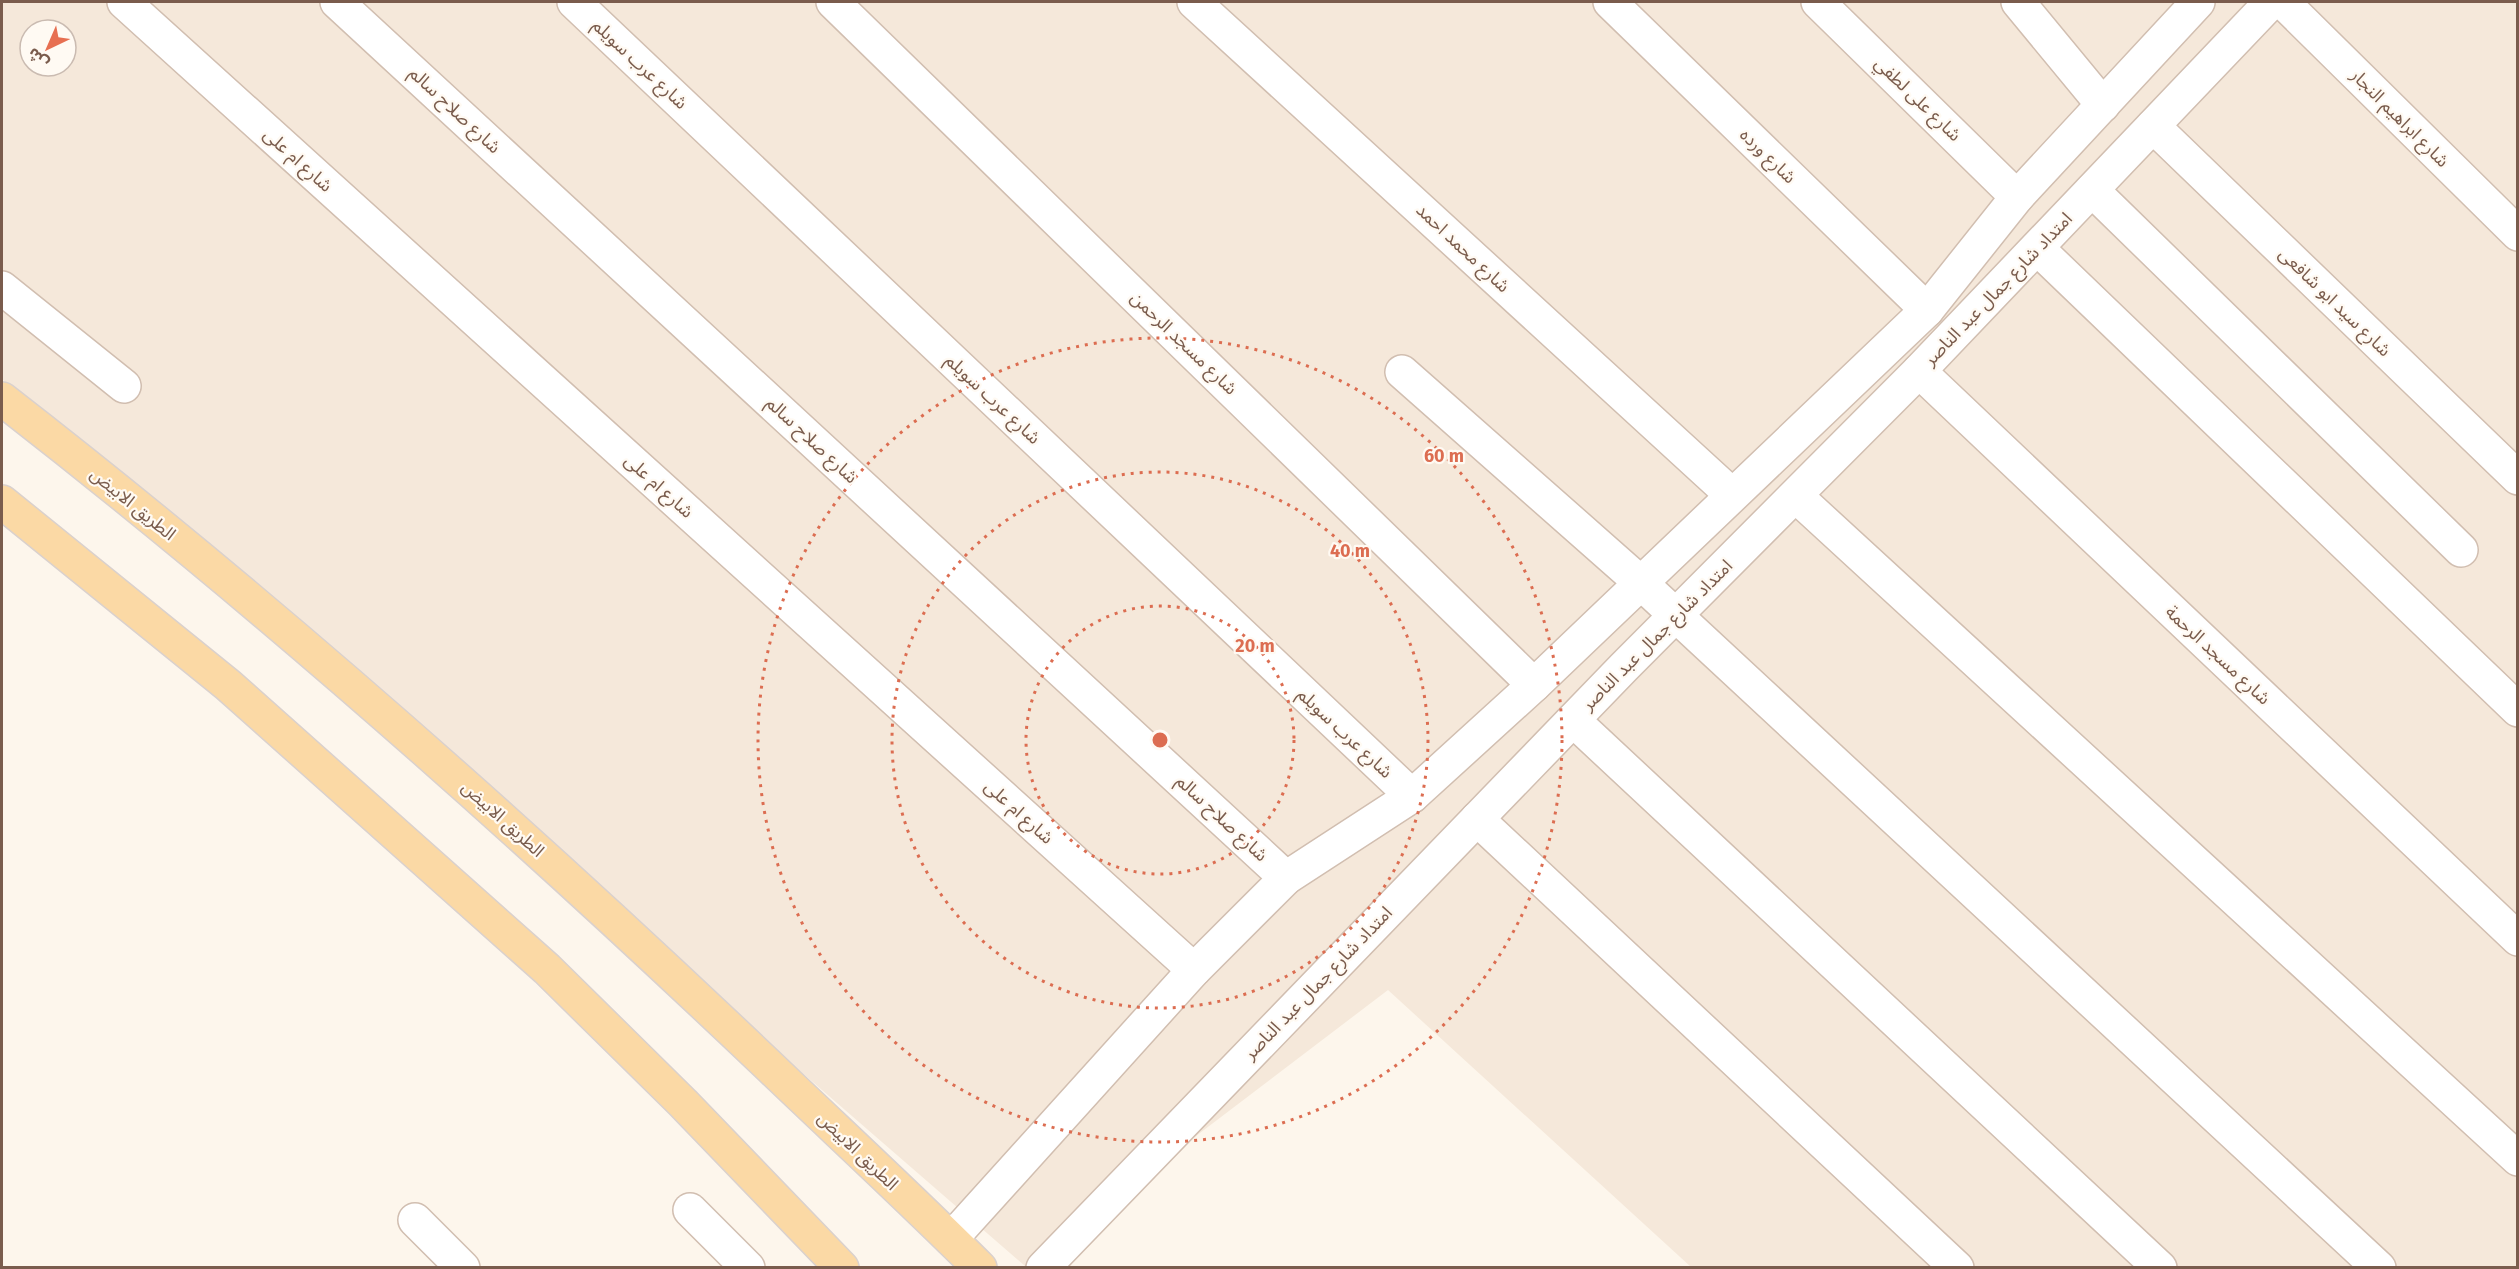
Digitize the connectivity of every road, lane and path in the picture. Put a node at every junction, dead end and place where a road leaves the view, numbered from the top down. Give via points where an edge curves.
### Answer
1 (124, 2) edge
2 (337, 2) edge
3 (574, 2) edge
4 (833, 2) edge
5 (1194, 2) edge
6 (1610, 2) edge
7 (1818, 2) edge
8 (2018, 2) edge
9 (2271, 2) edge
10 (2283, 2) edge
11 (2182, 7) edge
12 (2103, 105) junction
13 (2153, 126) junction
14 (2092, 190) junction
15 (2017, 197) junction
16 (2517, 234) edge
17 (2037, 248) junction
18 (2, 288) edge
19 (1927, 310) junction
20 (1919, 371) junction
21 (1402, 372) dead end
22 (124, 386) dead end
23 (2, 399) edge
24 (2517, 478) edge
25 (1732, 495) junction
26 (1796, 496) junction
27 (2, 502) edge
28 (2461, 550) dead end
29 (1641, 583) junction
30 (1675, 616) junction
31 (1534, 685) junction
32 (2517, 710) edge
33 (1574, 720) junction
34 (1412, 796) junction
35 (1477, 819) junction
36 (1286, 878) junction
37 (2517, 939) edge
38 (1194, 970) junction
39 (2517, 1159) edge
40 (690, 1210) dead end
41 (416, 1220) dead end
42 (951, 1239) junction
43 (463, 1268) edge
44 (748, 1268) edge
45 (842, 1268) edge
46 (980, 1268) edge
47 (1043, 1268) edge
48 (1958, 1268) edge
49 (2160, 1268) edge
50 (2379, 1268) edge

1 - 38 street, شارع ام على
2 - 36 street, شارع صلاح سالم
3 - 34 street, شارع عرب سويلم
4 - 31 street, شارع مسجد الرحمن
5 - 25 street, شارع محمد احمد
6 - 19 street, شارع ورده
7 - 15 street, شارع على لطفي
8 - 12 street
9 - 13 street, امتداد شارع جمال عبد الناصر
10 - 16 street, شارع ابراهيم النجار
11 - 12 street, امتداد شارع جمال عبد الناصر
12 - 15 street, امتداد شارع جمال عبد الناصر
13 - 14 street, امتداد شارع جمال عبد الناصر
13 - 24 street, شارع سيد ابو شافعى
14 - 17 street, امتداد شارع جمال عبد الناصر
14 - 28 street
15 - 19 street, امتداد شارع جمال عبد الناصر
17 - 20 street, امتداد شارع جمال عبد الناصر
17 - 32 street
18 - 22 street
19 - 25 street, امتداد شارع جمال عبد الناصر
20 - 26 street, امتداد شارع جمال عبد الناصر
20 - 37 street, شارع مسجد الرحمة
21 - 29 street
23 - 42 main road, الطريق الابيض via 269,615 459,780 609,915
25 - 29 street, امتداد شارع جمال عبد الناصر
26 - 30 street, امتداد شارع جمال عبد الناصر
26 - 39 street
27 - 45 main road via 228,685 547,969
29 - 30 street
29 - 31 street, امتداد شارع جمال عبد الناصر
30 - 33 street, امتداد شارع جمال عبد الناصر
30 - 50 street
31 - 34 street, امتداد شارع جمال عبد الناصر
33 - 35 street, امتداد شارع جمال عبد الناصر
33 - 49 street
34 - 36 street, امتداد شارع جمال عبد الناصر
35 - 47 street, امتداد شارع جمال عبد الناصر
35 - 48 street
36 - 38 street, امتداد شارع جمال عبد الناصر
38 - 42 street, امتداد شارع جمال عبد الناصر
40 - 44 street
41 - 43 street
42 - 46 main road, الطريق الابيض

